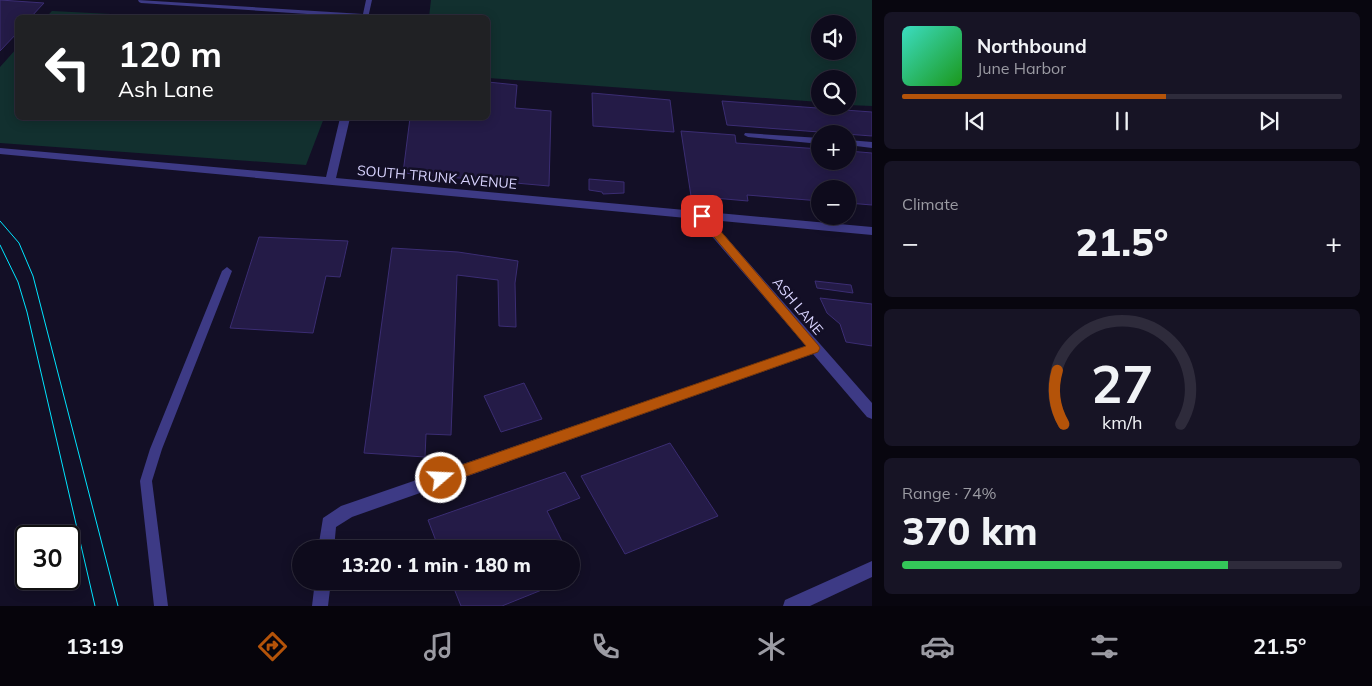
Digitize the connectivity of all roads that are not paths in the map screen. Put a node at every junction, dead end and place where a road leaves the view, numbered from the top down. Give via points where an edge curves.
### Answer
1 (369, 0) edge
2 (141, 1) edge
3 (349, 15) edge
4 (365, 15) edge
5 (345, 120) edge
6 (748, 135) dead end
7 (811, 140) edge
8 (856, 144) edge
9 (872, 145) edge
10 (0, 151) edge
11 (330, 182) junction
12 (702, 216) junction
13 (872, 230) edge
14 (226, 271) dead end
15 (814, 348) junction
16 (872, 413) edge
17 (327, 540) edge
18 (872, 569) edge
19 (322, 590) edge
20 (161, 606) edge
21 (320, 606) edge
22 (791, 606) edge

1 - 4 lane
2 - 3 lane via 292,8
5 - 11 street
6 - 7 lane
8 - 9 lane
10 - 11 street, SOUTH TRUNK AVENUE
11 - 12 street, SOUTH TRUNK AVENUE
12 - 13 street, SOUTH TRUNK AVENUE
12 - 15 street, ASH LANE
14 - 20 lane via 146,482
15 - 16 street, ASH LANE
15 - 17 street via 347,511 329,523
18 - 22 street
19 - 21 street

